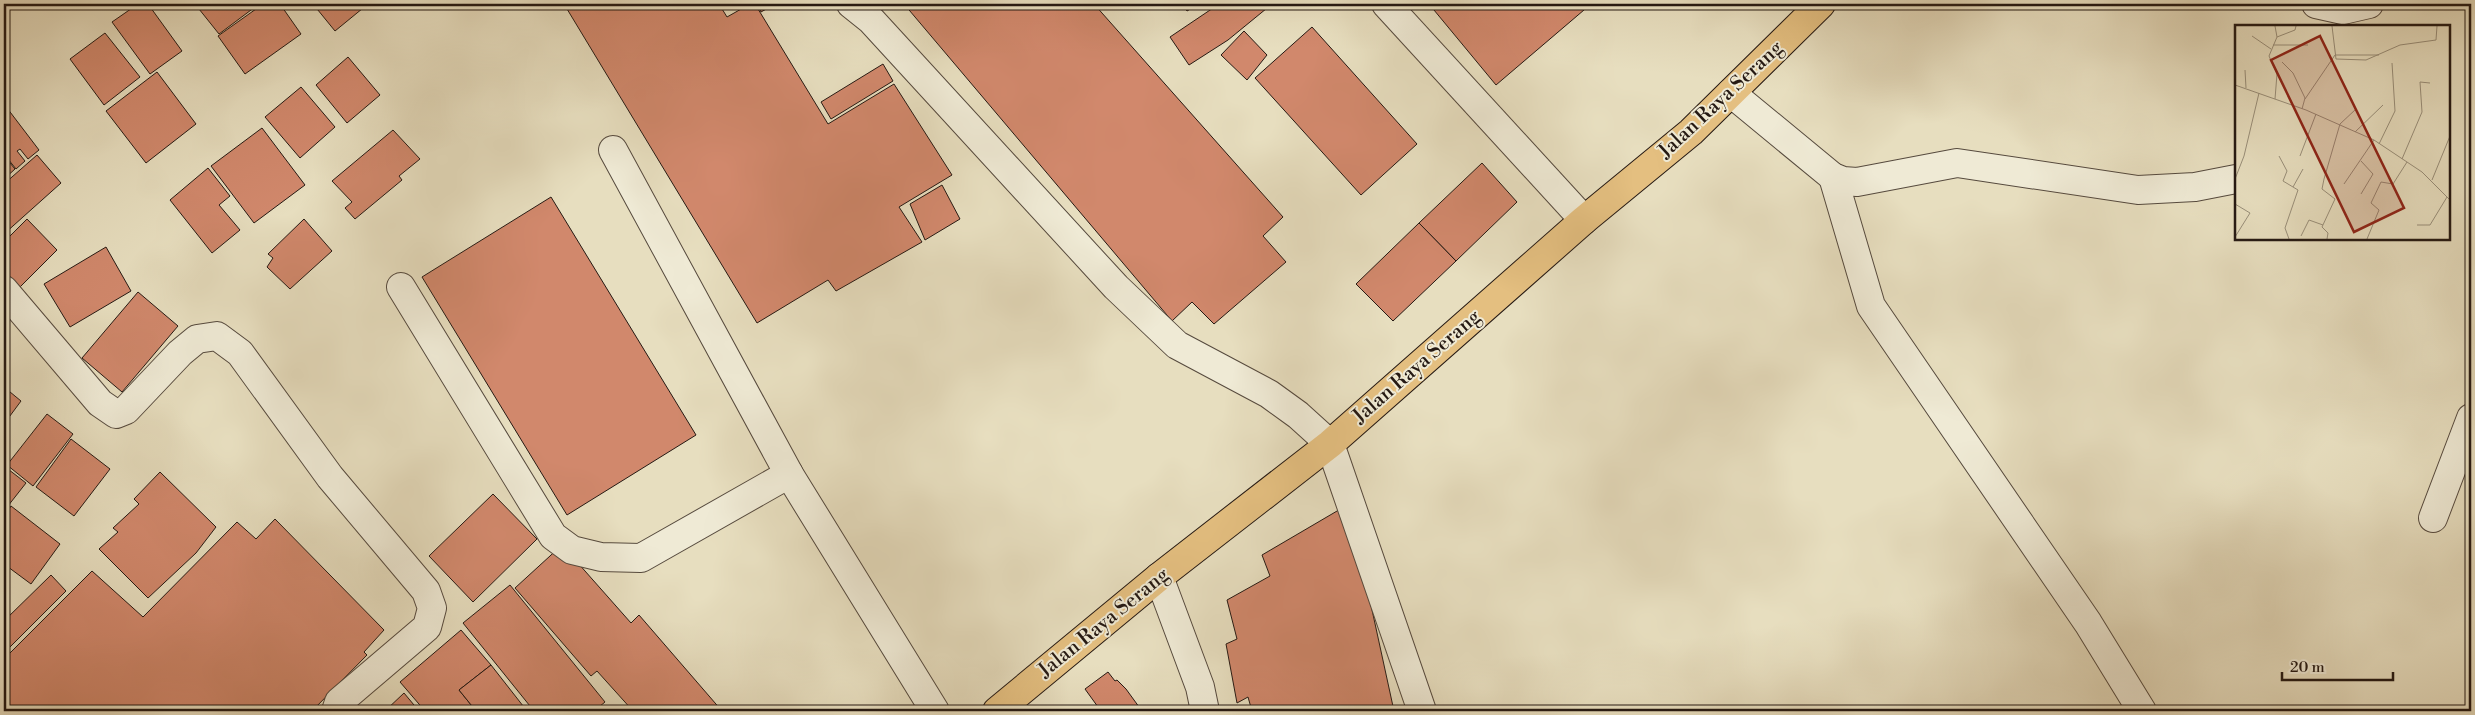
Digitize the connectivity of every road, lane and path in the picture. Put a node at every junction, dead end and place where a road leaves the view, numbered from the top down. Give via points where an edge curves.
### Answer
1 (851, 4) edge
2 (1386, 4) edge
3 (1821, 4) edge
4 (2316, 4) edge
5 (2369, 4) edge
6 (1731, 93) junction
7 (613, 150) dead end
8 (1833, 177) junction
9 (2235, 179) edge
10 (1584, 220) junction
11 (401, 287) dead end
12 (4, 290) edge
13 (2471, 418) edge
14 (1330, 444) junction
15 (789, 474) junction
16 (2432, 518) dead end
17 (1159, 577) junction
18 (336, 711) edge
19 (936, 711) edge
20 (997, 711) edge
21 (1205, 711) edge
22 (1422, 711) edge
23 (2142, 711) edge

1 - 14 street via 871,20 1116,287 1177,345 1269,394
2 - 10 street
3 - 6 highway, Jalan Raya Serang
4 - 5 street via 2343,10
6 - 8 street
6 - 10 highway, Jalan Raya Serang via 1691,132
7 - 15 street
8 - 9 street via 1843,182 1857,182 1957,163 2138,190 2195,187
8 - 23 street via 1872,306 2088,623
10 - 14 highway, Jalan Raya Serang
11 - 15 street via 553,536 572,550 601,557 641,558
12 - 18 street via 100,403 116,414 126,410 197,339 217,336 240,353 330,477 426,591 432,608 427,627 340,702
13 - 16 street
14 - 17 highway, Jalan Raya Serang
14 - 22 street
15 - 19 street
17 - 20 highway, Jalan Raya Serang
17 - 21 street via 1200,687

